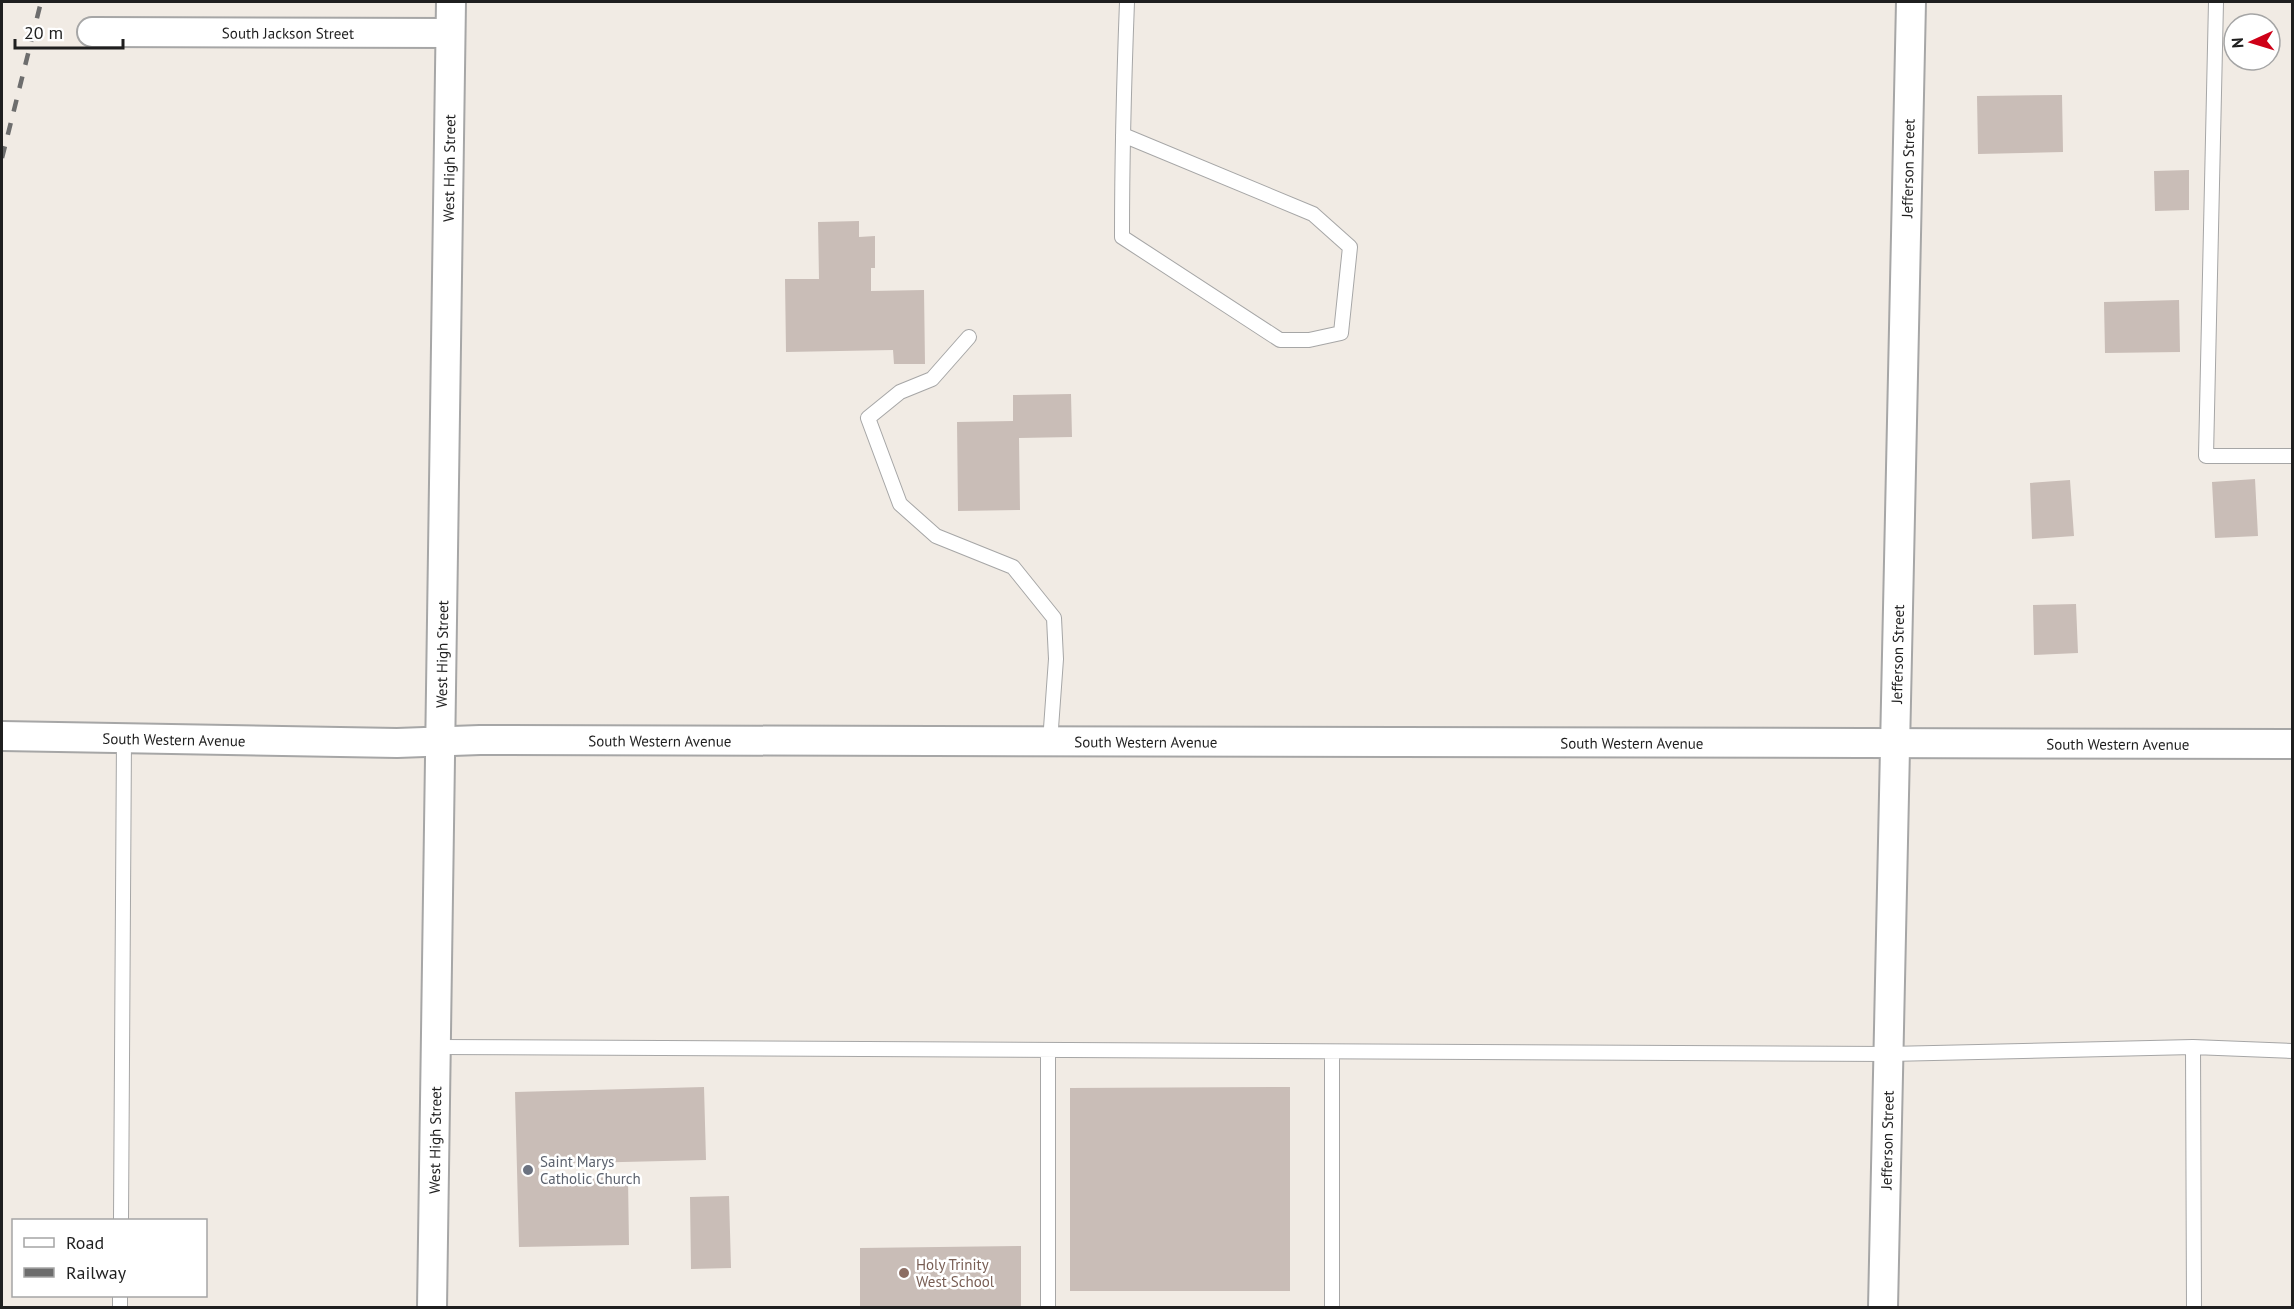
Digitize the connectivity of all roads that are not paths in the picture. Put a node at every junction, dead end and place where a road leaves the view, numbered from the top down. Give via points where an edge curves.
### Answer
1 (451, 2) edge
2 (1127, 2) edge
3 (1911, 2) edge
4 (2216, 2) edge
5 (92, 32) dead end
6 (450, 33) junction
7 (1123, 135) junction
8 (969, 338) dead end
9 (2292, 456) edge
10 (2, 736) edge
11 (124, 738) junction
12 (439, 740) junction
13 (1050, 742) junction
14 (1895, 743) junction
15 (2292, 744) edge
16 (435, 1047) junction
17 (2193, 1047) junction
18 (1048, 1050) junction
19 (2292, 1051) edge
20 (1332, 1052) junction
21 (1888, 1054) junction
22 (121, 1219) edge
23 (432, 1308) edge
24 (1048, 1308) edge
25 (1332, 1308) edge
26 (1883, 1308) edge
27 (2194, 1308) edge

1 - 6 street, West High Street
2 - 7 lane
3 - 14 street, Jefferson Street
4 - 9 lane via 2206,456
5 - 6 street, South Jackson Street
6 - 12 street, West High Street
7 - 7 lane via 1122,237 1280,340 1310,340 1341,333 1350,247 1313,214
8 - 13 lane via 932,379 900,392 868,418 900,504 936,536 1013,567 1054,618 1056,659
10 - 11 street, South Western Avenue
11 - 12 street, South Western Avenue via 398,743
11 - 22 lane
12 - 13 street, South Western Avenue
12 - 16 street, West High Street
13 - 14 street, South Western Avenue
14 - 15 street, South Western Avenue
14 - 21 street, Jefferson Street
16 - 18 lane
16 - 23 street, West High Street
17 - 19 lane
17 - 21 lane
17 - 27 lane
18 - 20 lane
18 - 24 lane
20 - 21 lane
20 - 25 lane
21 - 26 street, Jefferson Street

